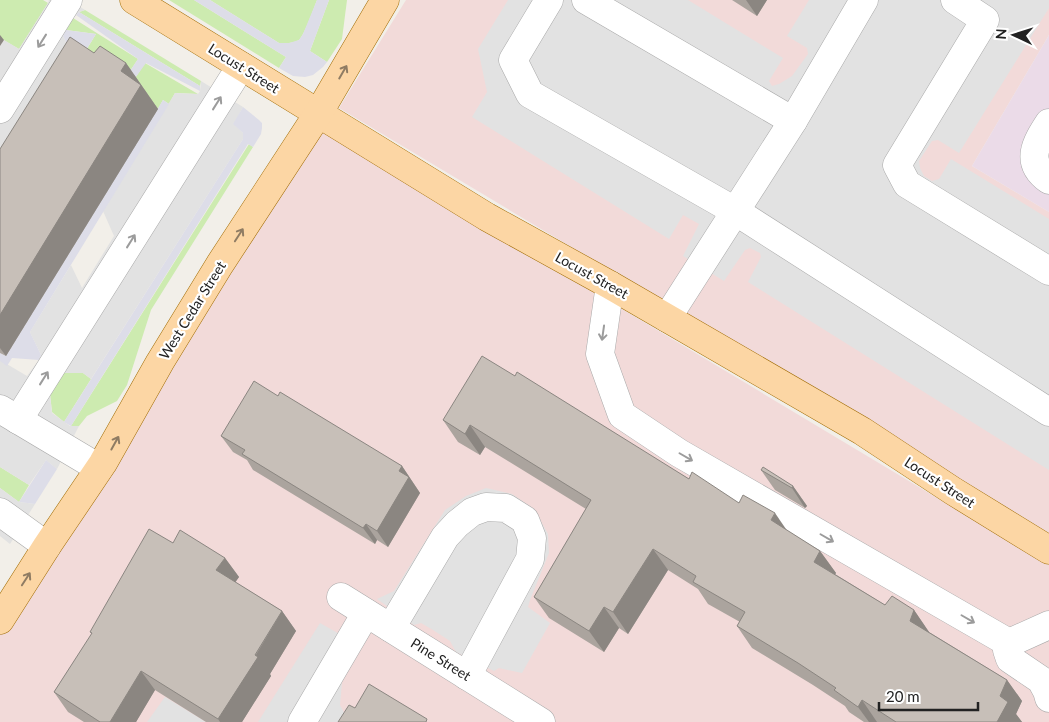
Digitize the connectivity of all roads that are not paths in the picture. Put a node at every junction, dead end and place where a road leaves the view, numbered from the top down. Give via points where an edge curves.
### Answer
1 (68, 0) edge
2 (134, 0) edge
3 (385, 0) edge
4 (549, 0) edge
5 (586, 0) edge
6 (864, 0) edge
7 (955, 0) edge
8 (991, 10) edge
9 (241, 66) junction
10 (0, 110) edge
11 (318, 114) junction
12 (793, 122) junction
13 (1049, 123) edge
14 (1049, 180) edge
15 (736, 211) junction
16 (1049, 271) edge
17 (610, 285) junction
18 (667, 318) junction
19 (1049, 412) edge
20 (9, 414) edge
21 (100, 468) junction
22 (0, 512) edge
23 (47, 546) junction
24 (1049, 550) edge
25 (341, 597) dead end
26 (366, 613) junction
27 (0, 620) edge
28 (1049, 625) edge
29 (391, 628) junction
30 (1009, 642) junction
31 (466, 676) junction
32 (1049, 698) edge
33 (302, 722) edge
34 (541, 722) edge

1 -> 10 street
2 - 9 main road, Locust Street
11 -> 3 main road, West Cedar Street
4 - 15 street via 514,60 530,94
5 - 12 street
6 - 12 street
7 - 8 street
8 - 16 street via 897,165 907,184
9 - 11 main road, Locust Street
20 -> 9 street
11 - 17 main road, Locust Street via 487,217
21 -> 11 main road, West Cedar Street via 220,264
12 - 15 street
13 - 14 street via 1037,142 1035,152 1035,163
15 - 18 street
15 - 19 street
17 - 18 main road, Locust Street
17 -> 30 street via 600,354 622,414 680,453
18 - 24 main road, Locust Street via 862,431
20 - 21 street
21 - 23 main road, West Cedar Street
22 - 23 street
27 -> 23 main road, West Cedar Street
25 - 26 street, Pine Street
26 - 29 street, Pine Street
26 - 33 street
28 - 30 street
29 - 31 street, Pine Street
29 - 31 street via 445,536 457,524 472,512 486,507 506,508 525,520 532,538 530,559
30 - 32 street via 1010,659 1041,680
31 - 34 street, Pine Street

